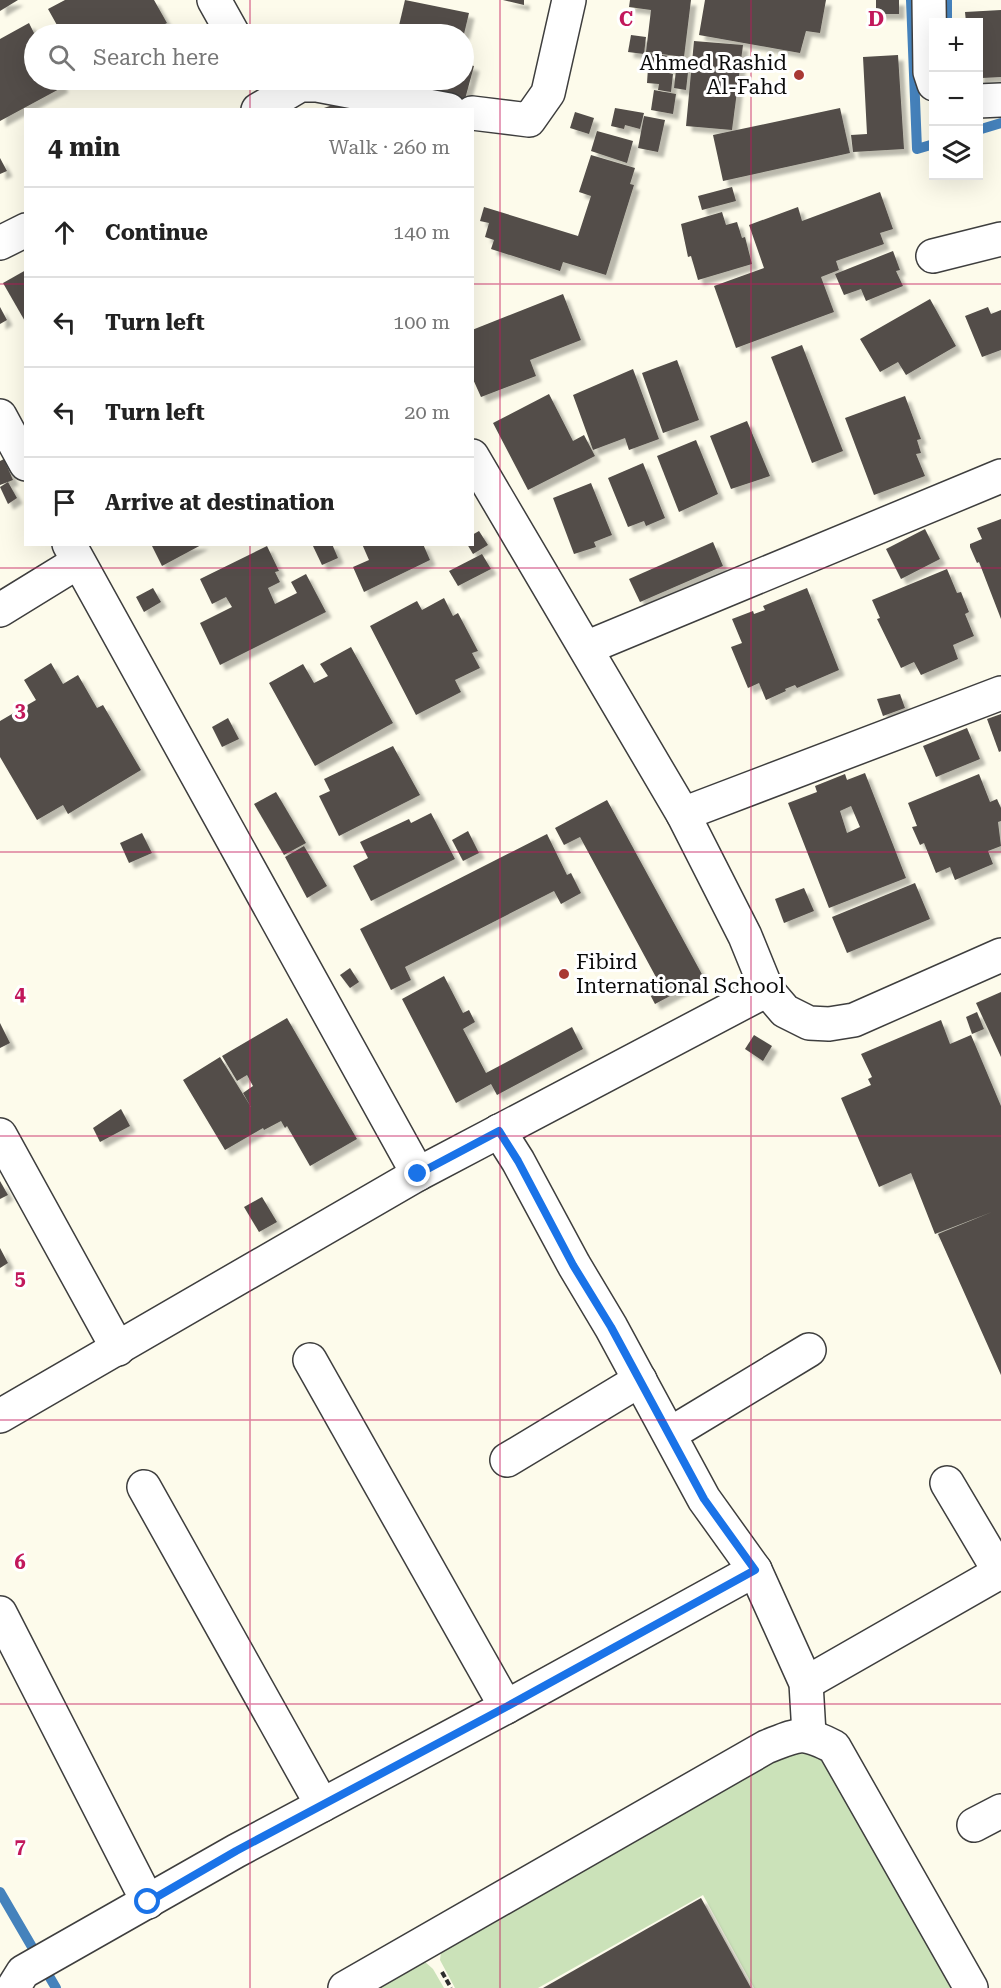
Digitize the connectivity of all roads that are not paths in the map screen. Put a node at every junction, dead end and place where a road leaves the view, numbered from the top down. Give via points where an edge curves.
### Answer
1 (214, 0) edge
2 (569, 0) edge
3 (929, 0) edge
4 (227, 24) edge
5 (930, 72) edge
6 (288, 90) edge
7 (343, 90) edge
8 (265, 100) edge
9 (1001, 100) edge
10 (983, 101) edge
11 (438, 108) edge
12 (474, 113) edge
13 (24, 231) edge
14 (1001, 239) edge
15 (0, 243) edge
16 (933, 256) dead end
17 (0, 416) edge
18 (474, 459) edge
19 (24, 460) edge
20 (1001, 476) edge
21 (73, 553) edge
22 (0, 610) edge
23 (586, 648) junction
24 (1001, 693) edge
25 (683, 814) junction
26 (1001, 955) edge
27 (767, 990) junction
28 (499, 1131) junction
29 (0, 1135) edge
30 (418, 1174) junction
31 (118, 1349) junction
32 (809, 1350) dead end
33 (310, 1360) dead end
34 (640, 1380) junction
35 (0, 1416) edge
36 (670, 1434) junction
37 (507, 1460) dead end
38 (946, 1484) dead end
39 (144, 1487) dead end
40 (755, 1570) junction
41 (1000, 1573) edge
42 (0, 1612) edge
43 (806, 1683) junction
44 (506, 1707) junction
45 (809, 1734) junction
46 (322, 1804) junction
47 (148, 1902) junction
48 (13, 1988) edge
49 (345, 1988) edge
50 (972, 1988) edge

1 - 4 street
2 - 12 street via 548,93 529,120
3 - 5 street
6 - 8 street
7 - 11 street
9 - 10 street
13 - 15 street
14 - 16 street
17 - 19 street
18 - 23 street
20 - 23 street
21 - 22 street
21 - 30 street
23 - 25 street
24 - 25 street
25 - 27 street via 745,936
26 - 27 street via 854,1020 830,1024 809,1023 785,1011
27 - 28 street
28 - 30 street
28 - 34 street
29 - 31 street
30 - 31 street
31 - 35 street
32 - 36 street
33 - 44 street
34 - 36 street
34 - 37 street
36 - 40 street via 704,1499
38 - 41 street
39 - 46 street
40 - 43 street
40 - 44 street
41 - 43 street
42 - 47 street
43 - 45 street
44 - 46 street
45 - 49 street via 766,1748
45 - 50 street via 834,1747
46 - 47 street
47 - 48 street via 23,1972

